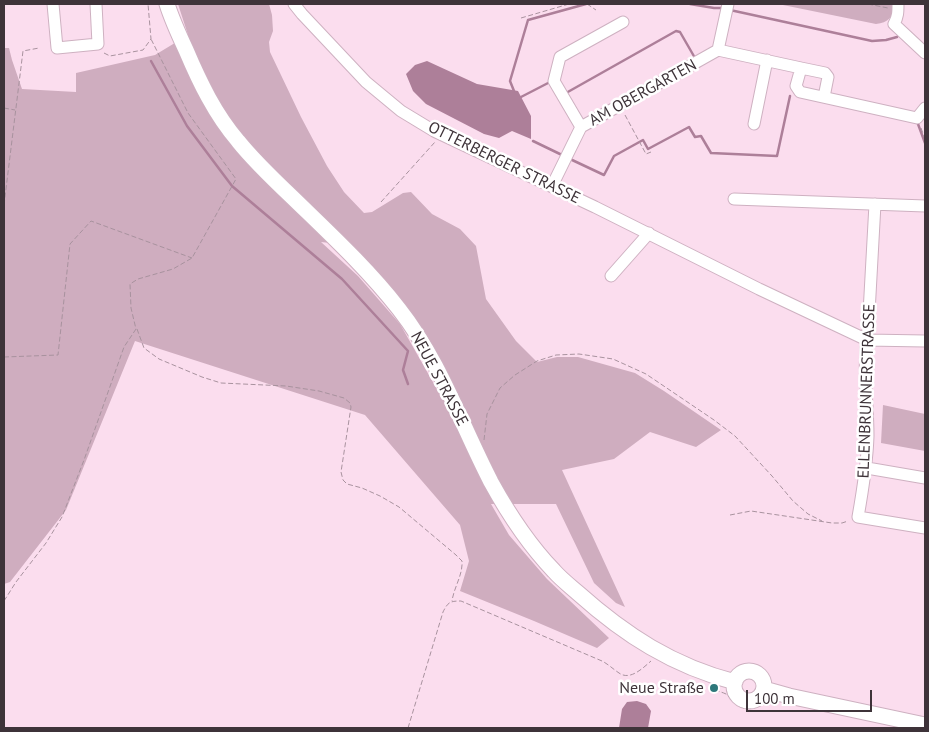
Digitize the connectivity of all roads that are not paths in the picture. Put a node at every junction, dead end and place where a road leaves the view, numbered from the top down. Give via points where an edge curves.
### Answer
1 (53, 4) edge
2 (96, 4) edge
3 (167, 4) edge
4 (294, 4) edge
5 (898, 8) edge
6 (727, 9) edge
7 (623, 22) dead end
8 (718, 50) junction
9 (925, 53) edge
10 (767, 60) junction
11 (801, 68) junction
12 (824, 97) junction
13 (925, 108) edge
14 (754, 124) dead end
15 (581, 128) junction
16 (552, 186) junction
17 (734, 199) dead end
18 (875, 204) junction
19 (925, 206) edge
20 (649, 233) junction
21 (611, 276) dead end
22 (867, 340) junction
23 (925, 341) edge
24 (449, 392) junction
25 (465, 427) junction
26 (480, 458) junction
27 (866, 468) junction
28 (925, 478) edge
29 (495, 488) junction
30 (925, 528) edge
31 (735, 682) junction
32 (764, 690) junction
33 (925, 725) edge

1 - 2 street via 57,48 98,44
3 - 24 main road, NEUE STRASSE via 199,82 227,127 265,172 382,287 421,340
4 - 16 street, OTTERBERGER STRASSE via 366,82 401,111
5 - 9 street via 894,24
6 - 8 street
7 - 15 street via 560,57 554,81
8 - 10 street
8 - 15 street, AM OBERGARTEN
10 - 11 street
10 - 14 street
11 - 12 street via 825,73 828,77
11 - 12 street via 796,86 800,92
12 - 13 street via 916,118
15 - 16 street, AM OBERGARTEN
16 - 20 street, OTTERBERGER STRASSE
17 - 18 street
18 - 19 street
18 - 22 street, ELLENBRUNNERSTRASSE
20 - 21 street
20 - 22 street, OTTERBERGER STRASSE
22 - 23 street, OTTERBERGER STRASSE
22 - 27 street, ELLENBRUNNERSTRASSE
24 - 25 main road, NEUE STRASSE
24 - 26 street via 471,426
25 - 26 main road, NEUE STRASSE
25 - 29 street via 470,452 481,474
26 - 29 main road, NEUE STRASSE
27 - 28 street
27 - 30 street, ELLENBRUNNERSTRASSE via 858,517
29 - 31 main road, NEUE STRASSE via 534,548 599,612 658,652
31 - 32 main road via 737,695 745,700 758,698
31 - 32 main road via 741,674 754,672 762,677
32 - 33 main road

